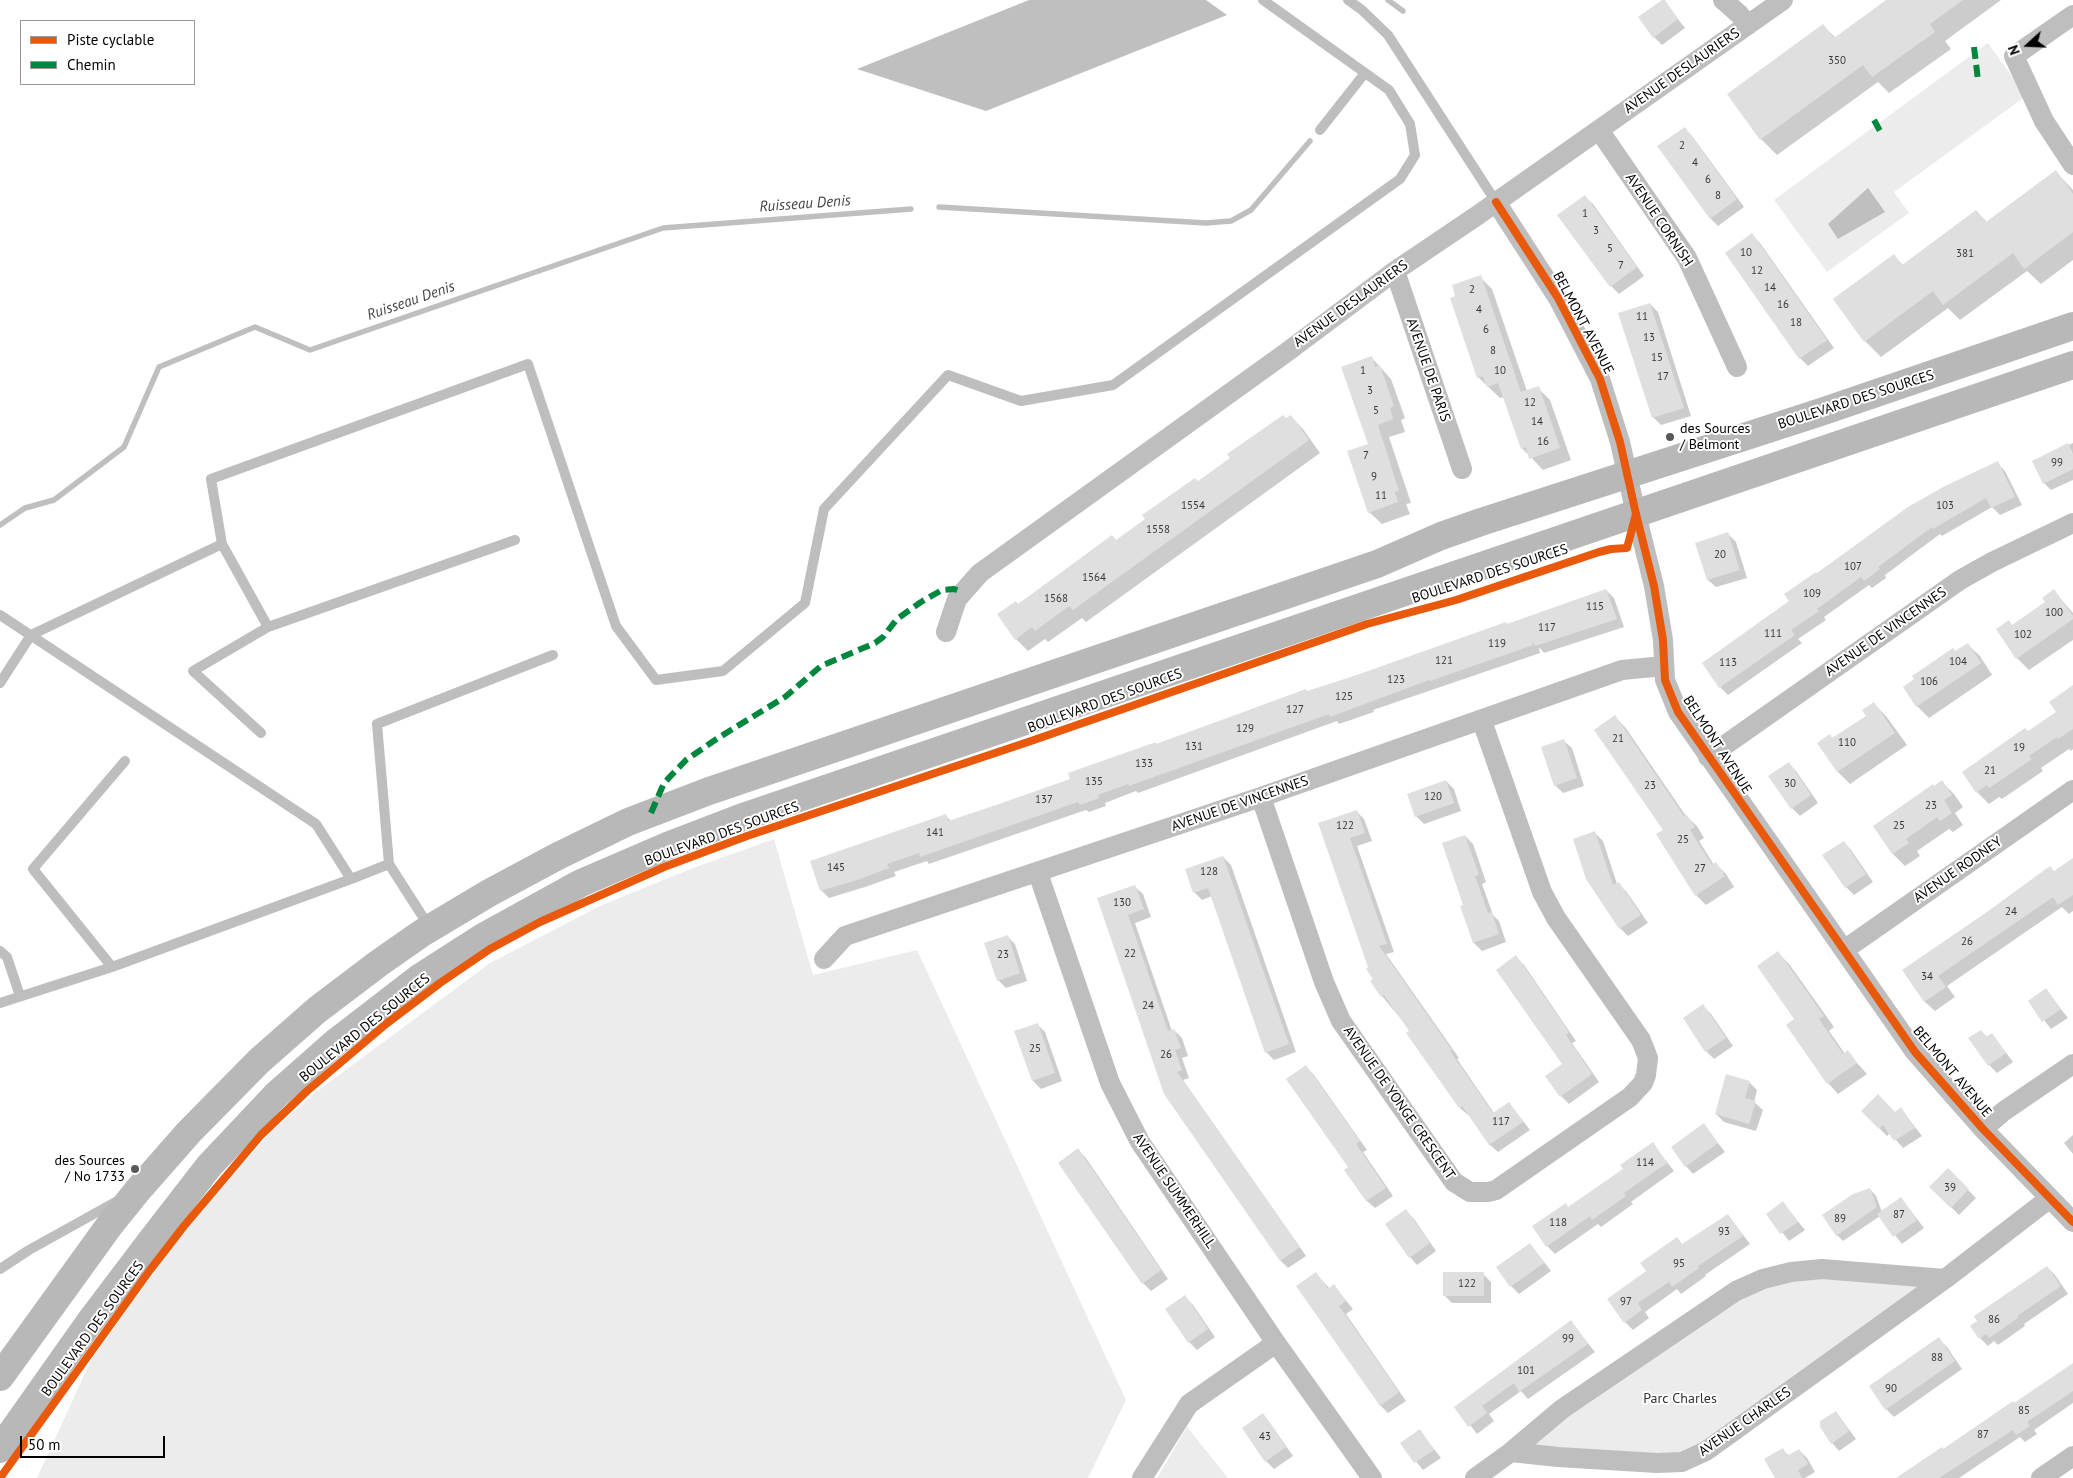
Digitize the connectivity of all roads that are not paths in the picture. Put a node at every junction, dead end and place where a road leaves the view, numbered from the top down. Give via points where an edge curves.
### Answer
1 (1263, 0) edge
2 (1348, 0) edge
3 (1724, 0) edge
4 (1782, 0) edge
5 (2073, 15) edge
6 (1748, 25) junction
7 (1365, 73) junction
8 (1320, 130) dead end
9 (1599, 130) junction
10 (2073, 165) edge
11 (1496, 202) junction
12 (1395, 271) junction
13 (2073, 326) edge
14 (2073, 365) edge
15 (1737, 368) dead end
16 (1462, 469) dead end
17 (1626, 474) junction
18 (1636, 514) junction
19 (2073, 524) edge
20 (515, 540) dead end
21 (222, 544) junction
22 (0, 615) edge
23 (268, 627) junction
24 (946, 632) dead end
25 (31, 635) junction
26 (553, 655) dead end
27 (1664, 666) junction
28 (0, 683) edge
29 (1482, 721) junction
30 (261, 733) dead end
31 (1708, 757) junction
32 (124, 761) dead end
33 (2073, 790) edge
34 (1261, 797) junction
35 (389, 864) junction
36 (1038, 873) junction
37 (351, 879) junction
38 (430, 928) junction
39 (1844, 950) junction
40 (0, 951) edge
41 (824, 959) dead end
42 (112, 967) junction
43 (20, 996) junction
44 (0, 1003) edge
45 (2073, 1064) edge
46 (1983, 1128) junction
47 (138, 1190) junction
48 (2050, 1198) junction
49 (2073, 1222) edge
50 (0, 1269) edge
51 (1944, 1279) junction
52 (1276, 1343) junction
53 (0, 1377) edge
54 (0, 1449) edge
55 (1511, 1452) junction
56 (2073, 1456) edge
57 (1142, 1478) edge
58 (1372, 1478) edge
59 (1475, 1478) edge
60 (2042, 1478) edge

1 - 7 lane
2 - 11 lane via 1388,35
3 - 6 street
4 - 6 street, AVENUE DESLAURIERS
5 - 10 street via 2014,56 2044,121
6 - 9 street, AVENUE DESLAURIERS
7 - 8 lane
7 - 21 lane via 1389,90 1410,124 1415,155 1400,179 1113,385 1021,401 948,375 824,508 805,603 723,671 656,680 616,626 528,364 211,479
9 - 11 street, AVENUE DESLAURIERS
9 - 15 street, AVENUE CORNISH via 1687,258
11 - 12 street, AVENUE DESLAURIERS
11 - 17 street, BELMONT AVENUE via 1558,298 1600,379 1620,442
12 - 16 street, AVENUE DE PARIS
12 - 24 street, AVENUE DESLAURIERS via 980,573 957,599
13 - 17 main road, BOULEVARD DES SOURCES
14 - 18 main road, BOULEVARD DES SOURCES
17 - 18 street, BELMONT AVENUE
17 - 38 main road, BOULEVARD DES SOURCES via 1449,533 1377,564 628,822 489,893
18 - 27 street, BELMONT AVENUE via 1654,586
18 - 54 main road, BOULEVARD DES SOURCES via 716,826 602,873 499,928 441,963 377,1009 294,1078 259,1112 209,1166 151,1241
19 - 31 street, AVENUE DE VINCENNES via 1960,580
20 - 23 lane
21 - 23 lane
21 - 25 lane
22 - 25 lane
23 - 30 lane via 193,671
25 - 28 lane
25 - 37 lane via 316,824
26 - 35 lane via 377,724
27 - 29 street, AVENUE DE VINCENNES via 1622,670
27 - 31 street, BELMONT AVENUE via 1672,700
29 - 34 street, AVENUE DE VINCENNES
29 - 34 street, AVENUE DE YONGE CRESCENT via 1542,892 1565,932 1641,1040 1648,1058 1643,1083 1630,1097 1496,1190 1470,1192 1454,1182 1341,1021 1324,982
31 - 39 street, BELMONT AVENUE
32 - 42 lane via 33,869
33 - 39 street, AVENUE RODNEY
34 - 36 street, AVENUE DE VINCENNES
35 - 37 lane
35 - 38 lane
36 - 41 street, AVENUE DE VINCENNES via 845,936
36 - 52 street, AVENUE SUMMERHILL via 1110,1083 1140,1142
37 - 42 lane
38 - 47 main road, BOULEVARD DES SOURCES via 358,978 279,1043 206,1113
39 - 46 street, BELMONT AVENUE via 1916,1052
40 - 43 lane via 7,958
42 - 43 lane
43 - 44 lane
45 - 46 street
46 - 48 street, BELMONT AVENUE
47 - 50 lane
47 - 53 main road, BOULEVARD DES SOURCES
48 - 49 street, BELMONT AVENUE
48 - 51 street, AVENUE CHARLES
51 - 55 street via 1822,1269 1763,1279 1736,1291 1562,1409
51 - 55 street, AVENUE CHARLES via 1706,1452 1682,1462 1568,1458
52 - 57 street via 1189,1404
52 - 58 street, AVENUE SUMMERHILL
55 - 59 street
56 - 60 street

